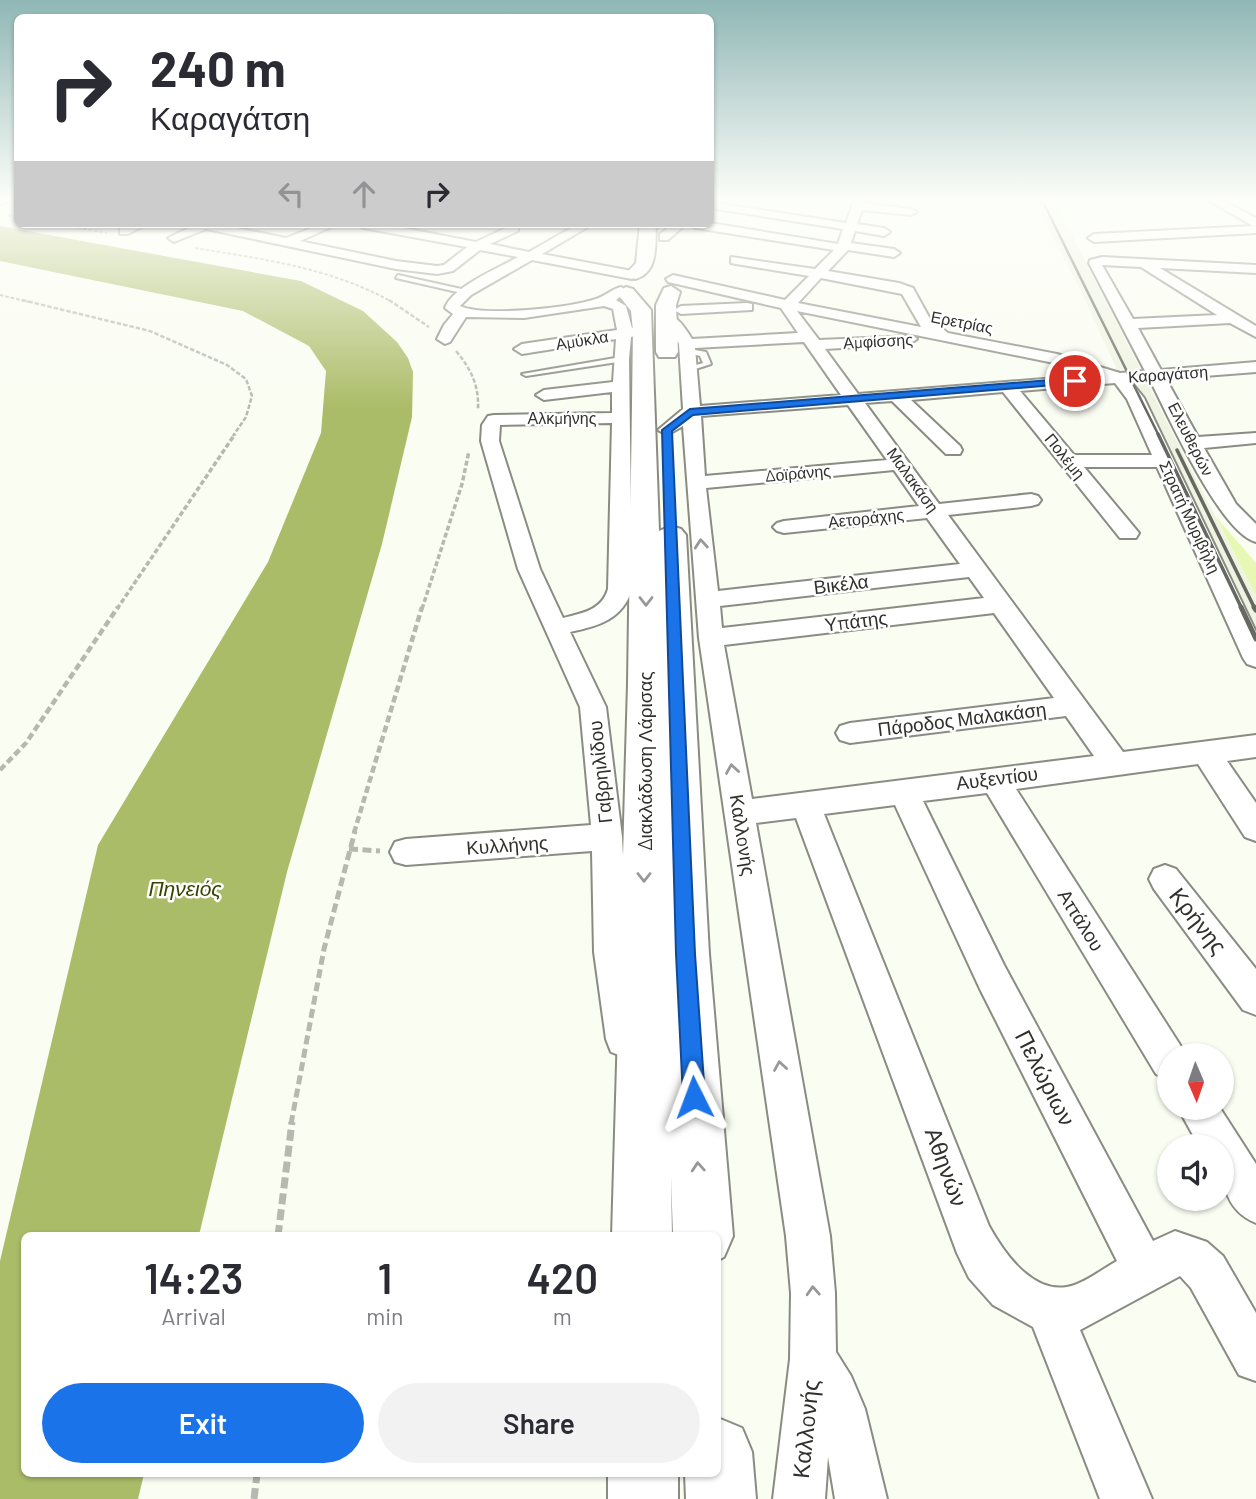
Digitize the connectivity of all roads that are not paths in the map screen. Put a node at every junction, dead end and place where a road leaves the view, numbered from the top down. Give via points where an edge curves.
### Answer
1 (420, 268) edge
2 (448, 268) edge
3 (510, 268) edge
4 (588, 268) edge
5 (641, 268) edge
6 (673, 268) edge
7 (783, 268) edge
8 (824, 268) edge
9 (1099, 268) edge
10 (1150, 268) edge
11 (1216, 268) edge
12 (599, 270) junction
13 (1254, 270) edge
14 (818, 274) junction
15 (398, 277) dead end
16 (622, 287) junction
17 (466, 292) junction
18 (668, 298) edge
19 (788, 305) junction
20 (461, 314) junction
21 (1233, 318) junction
22 (1128, 324) junction
23 (1256, 332) edge
24 (943, 336) junction
25 (445, 339) road end
26 (811, 341) junction
27 (522, 349) dead end
28 (621, 359) junction
29 (1256, 368) edge
30 (526, 374) dead end
31 (1158, 375) junction
32 (1120, 378) junction
33 (621, 386) junction
34 (1007, 387) junction
35 (544, 395) dead end
36 (896, 396) junction
37 (855, 399) junction
38 (622, 418) junction
39 (503, 419) joint
40 (679, 421) junction
41 (1256, 438) edge
42 (1191, 443) junction
43 (953, 450) dead end
44 (1070, 461) junction
45 (1164, 461) junction
46 (901, 464) junction
47 (622, 471) junction
48 (696, 483) junction
49 (1031, 500) dead end
50 (645, 504) junction
51 (1256, 505) edge
52 (1227, 507) junction
53 (935, 511) junction
54 (784, 527) dead end
55 (1128, 533) dead end
56 (1256, 536) edge
57 (977, 569) junction
58 (706, 600) junction
59 (1002, 604) junction
60 (558, 627) junction
61 (711, 638) junction
62 (1256, 658) edge
63 (1073, 705) junction
64 (850, 733) dead end
65 (1256, 746) edge
66 (1206, 753) junction
67 (1115, 763) junction
68 (994, 779) junction
69 (903, 790) junction
70 (806, 806) junction
71 (739, 813) junction
72 (1256, 828) edge
73 (607, 837) junction
74 (406, 852) dead end
75 (1165, 878) dead end
76 (1256, 997) edge
77 (1158, 1043) edge
78 (1205, 1120) edge
79 (642, 1153) junction
80 (1256, 1202) edge
81 (642, 1232) edge
82 (703, 1232) edge
83 (1144, 1269) junction
84 (1049, 1311) junction
85 (1256, 1358) edge
86 (813, 1359) junction
87 (643, 1477) edge
88 (720, 1477) edge
89 (643, 1499) edge
90 (721, 1499) edge
91 (799, 1499) edge
92 (861, 1499) edge
93 (1126, 1499) edge

1 - 2 street
3 - 17 street
4 - 12 street
5 - 16 main road
6 - 18 street
7 - 14 street
8 - 14 street
9 - 22 street, Ελευθερών
10 - 21 street
11 - 13 street
12 - 16 street
12 - 16 street
14 - 19 street
14 - 24 street via 908,291 911,304 929,329
15 - 17 lane
16 - 18 main road
16 - 18 main road, Διακλάδωση Λάρισας via 639,305
16 - 20 street via 507,315
17 - 20 street via 452,308
18 - 19 street
18 - 19 street, Ερετρίας via 714,290
18 - 26 street, Αμφίσσης
18 - 27 street, Αμύκλα
18 - 28 street
18 - 40 main road, Διακλάδωση Λάρισας
18 - 40 street, Καλλoνής
18 - 50 main road, Διακλάδωση Λάρισας
19 - 24 street, Ερετρίας
19 - 26 street, Μαλακάση
20 - 25 street
21 - 22 street
21 - 23 street
22 - 31 street, Ελευθερών
24 - 26 street, Αμφίσσης
24 - 32 street, Ερετρίας via 1057,359
26 - 37 street, Μαλακάση
28 - 30 lane
28 - 33 street
29 - 31 street, Καραγάτση
31 - 32 street, Καραγάτση
31 - 42 street, Ελευθερών
32 - 34 street, Καραγάτση
32 - 45 street, Στρατή Μυριβήλη via 1135,398
33 - 35 street
33 - 38 street
34 - 36 street, Καραγάτση
34 - 44 street, Πολέμη
36 - 37 street, Καραγάτση
36 - 43 street
37 - 40 street, Καραγάτση
37 - 46 street, Μαλακάση
38 - 39 street, Αλκμήνης
38 - 47 street
39 - 60 street, Γαβρηιλίδου via 491,425 495,463 529,569
40 - 48 street, Καλλoνής
82 -> 40 main road, Διακλάδωση Λάρισας via 685,954
41 - 42 street
42 - 52 street, Ελευθερών
44 - 45 street
44 - 55 street, Πολέμη
45 - 62 street, Στρατή Μυριβήλη
46 - 48 street, Δοϊράνης
46 - 53 street, Μαλακάση
47 - 50 street
47 - 60 street via 618,600 601,616
58 -> 48 street, Καλλoνής
49 - 53 street, Αετοράχης
50 -> 79 main road, Διακλάδωση Λάρισας
51 - 52 street
52 - 56 street, Ελευθερών
53 - 54 street, Αετοράχης
53 - 57 street, Μαλακάση
57 - 58 street, Βικέλα
57 - 59 street, Μαλακάση
58 - 61 street, Καλλoνής
59 - 61 street, Υπάτης
59 - 63 street, Μαλακάση
60 - 73 street, Γαβρηιλίδου via 593,707
71 -> 61 street, Καλλoνής
63 - 64 street, Πάροδος Μαλακάση
63 - 67 street, Μαλακάση
65 - 66 street, Αυξεντίου
66 - 67 street, Αυξεντίου
66 - 72 street
67 - 68 street, Αυξεντίου
68 - 69 street, Αυξεντίου
68 - 77 street, Αττάλου
69 - 70 street, Αυξεντίου
69 - 83 street, Πελώριων via 992,977
70 - 71 street, Αυξεντίου
70 - 84 street, Αθηνών via 972,1238 985,1262 1009,1289
86 -> 71 street, Καλλoνής via 808,1236
73 - 74 street, Κυλλήνης
73 - 79 street, Γαβρηιλίδου via 611,952
75 - 76 street, Κρήνης
78 - 80 street
79 - 81 main road, Διακλάδωση Λάρισας
83 - 84 street via 1075,1309
83 - 85 street via 1175,1253 1192,1257 1221,1293
84 - 93 street
86 - 91 street, Καλλoνής
86 - 92 street, Καλλoνής via 831,1383 844,1413
87 - 89 main road
88 - 90 main road

